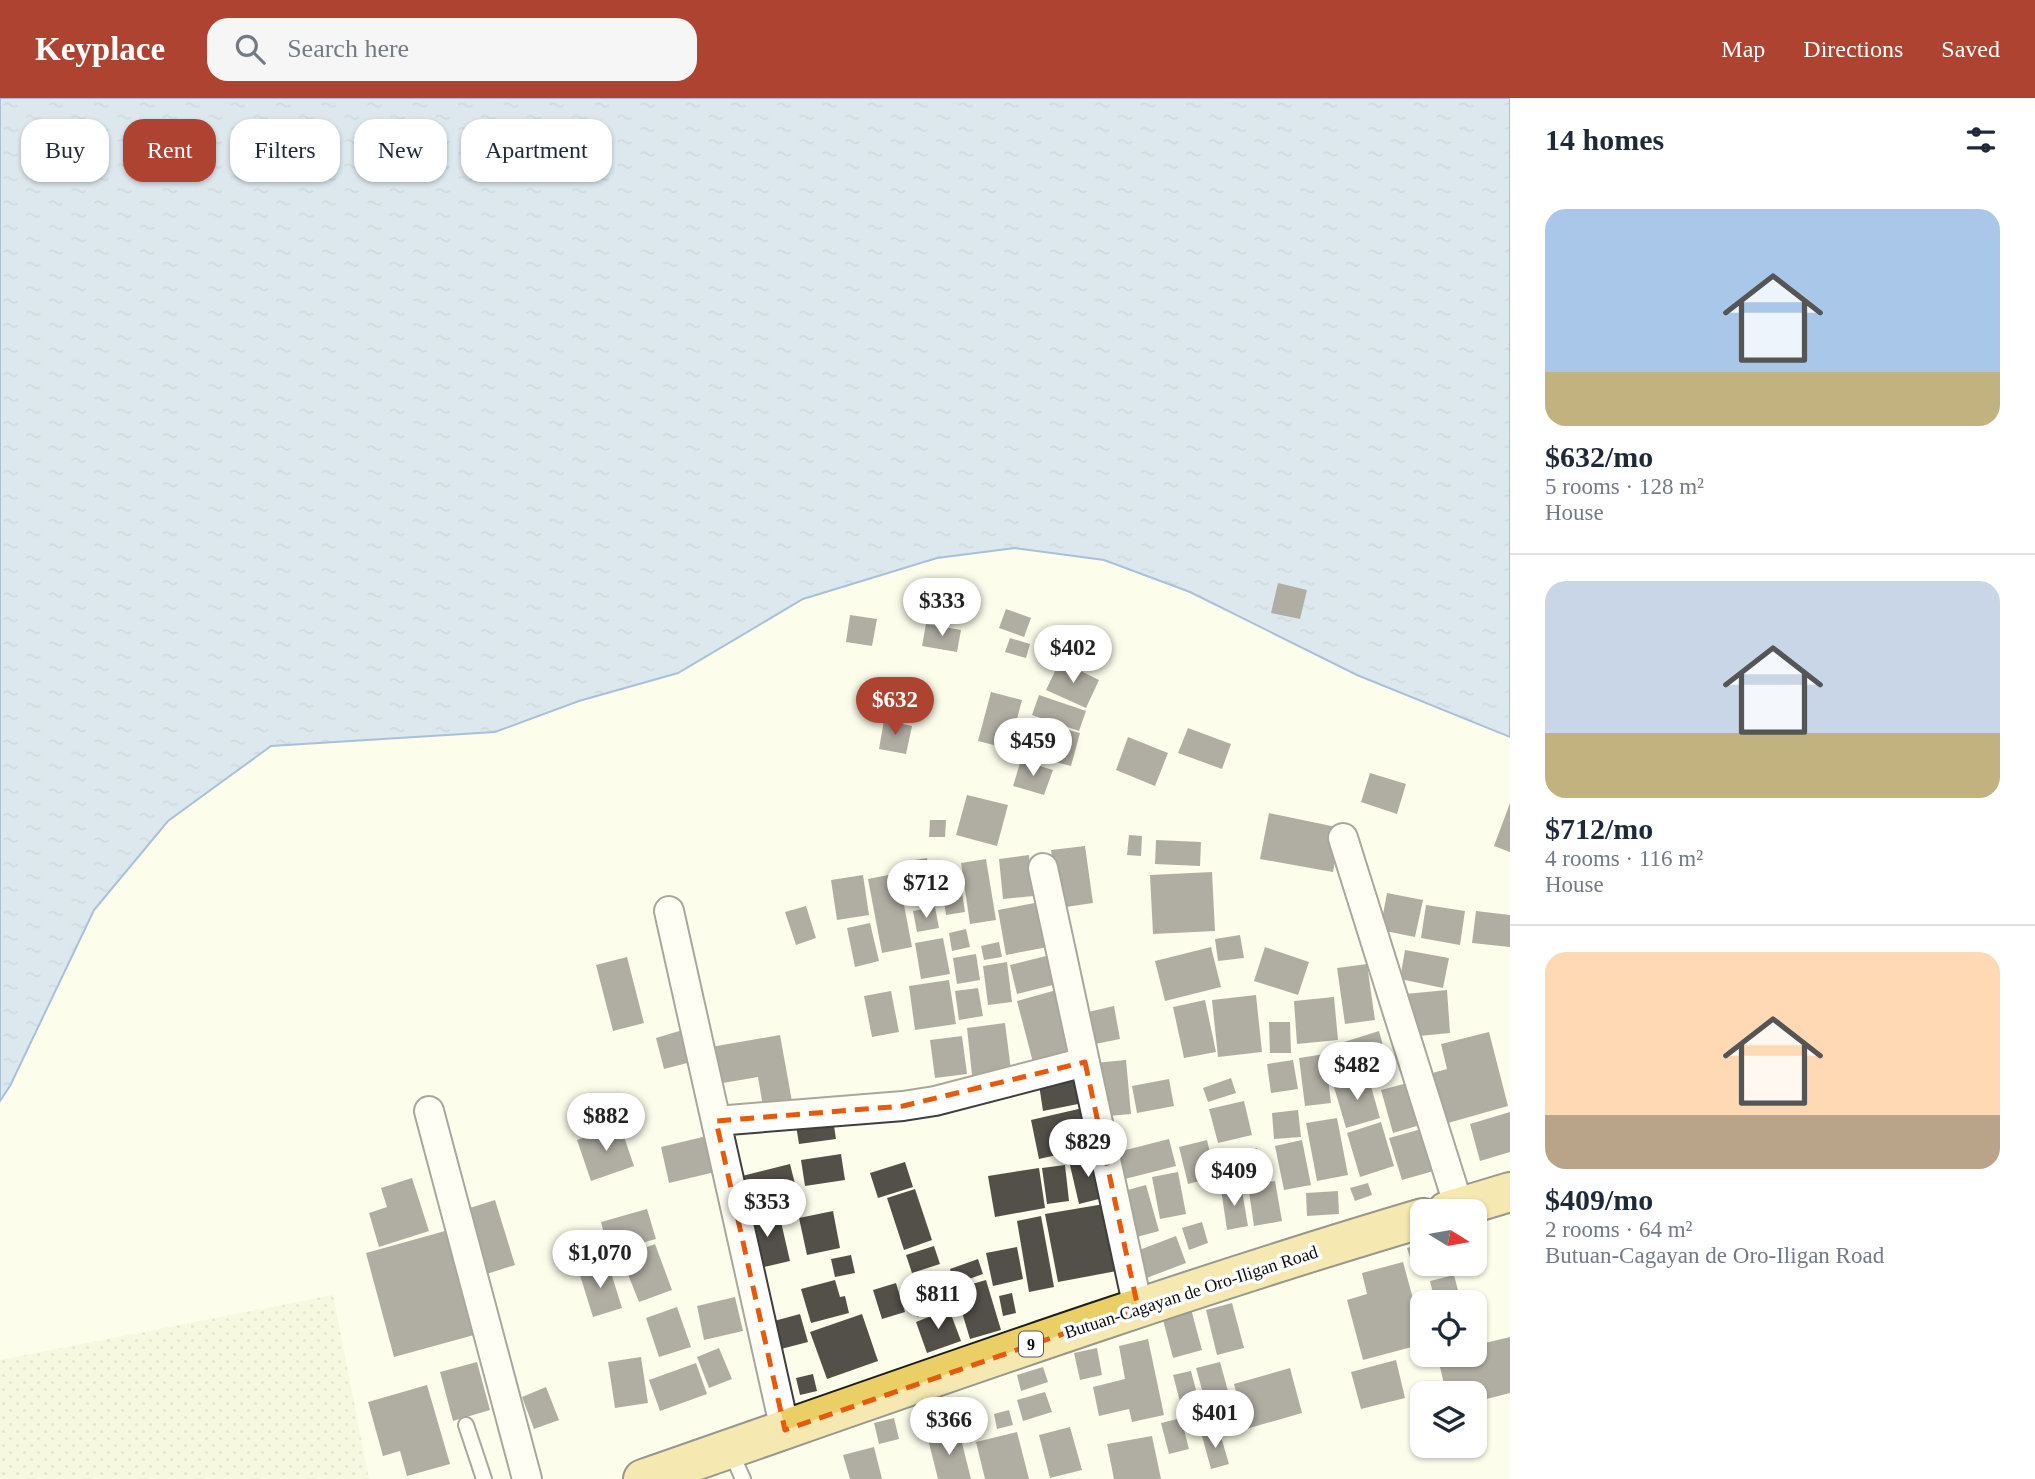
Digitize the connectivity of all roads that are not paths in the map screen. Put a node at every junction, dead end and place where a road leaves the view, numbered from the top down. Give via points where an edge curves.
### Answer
1 (1343, 838) dead end
2 (1043, 868) dead end
3 (669, 911) dead end
4 (1085, 1062) junction
5 (429, 1111) dead end
6 (716, 1121) junction
7 (1510, 1192) edge
8 (1450, 1199) edge
9 (1487, 1199) edge
10 (1410, 1222) edge
11 (1138, 1308) junction
12 (466, 1425) dead end
13 (785, 1430) junction
14 (736, 1464) edge
15 (484, 1479) edge
16 (527, 1479) edge
17 (643, 1479) edge

1 - 8 street
2 - 4 street
3 - 6 street
4 - 6 street via 904,1106
4 - 11 street
5 - 16 street
6 - 13 street
7 - 9 highway
10 - 11 highway, Butuan-Cagayan de Oro-Iligan Road / 9
11 - 13 highway, Butuan-Cagayan de Oro-Iligan Road / 9
12 - 15 lane
13 - 14 highway, Butuan-Cagayan de Oro-Iligan Road / 9
14 - 17 highway, Butuan-Cagayan de Oro-Iligan Road / 9

